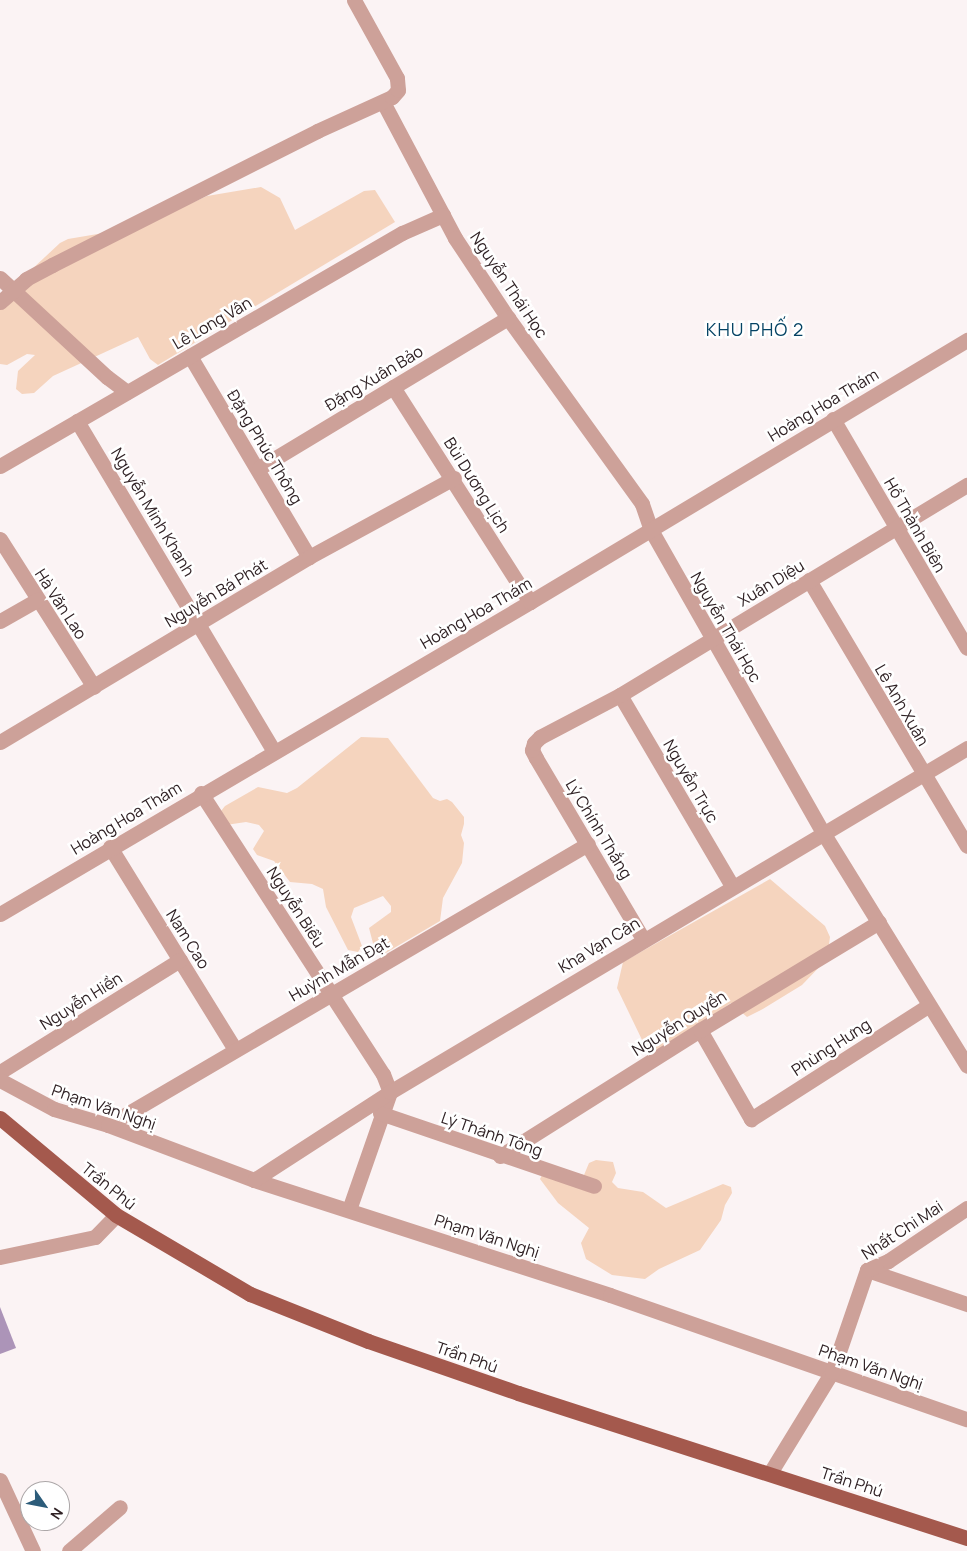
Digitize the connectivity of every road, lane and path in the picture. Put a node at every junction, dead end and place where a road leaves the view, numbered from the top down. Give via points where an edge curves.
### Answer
1 (354, 0) edge
2 (383, 102) junction
3 (443, 215) junction
4 (0, 278) edge
5 (13, 292) junction
6 (0, 302) edge
7 (508, 318) junction
8 (967, 340) edge
9 (190, 356) junction
10 (393, 387) junction
11 (127, 392) junction
12 (833, 420) junction
13 (77, 421) junction
14 (0, 466) edge
15 (259, 468) junction
16 (454, 478) junction
17 (967, 485) edge
18 (896, 528) junction
19 (650, 530) junction
20 (0, 539) edge
21 (309, 557) junction
22 (809, 580) junction
23 (37, 600) junction
24 (530, 602) junction
25 (0, 621) edge
26 (200, 623) junction
27 (712, 638) junction
28 (967, 648) edge
29 (94, 687) junction
30 (620, 695) junction
31 (540, 737) joint
32 (0, 742) edge
33 (967, 748) edge
34 (274, 751) junction
35 (923, 775) junction
36 (202, 793) junction
37 (822, 832) junction
38 (588, 844) junction
39 (967, 846) edge
40 (110, 847) junction
41 (732, 886) junction
42 (0, 914) edge
43 (878, 922) junction
44 (643, 939) junction
45 (180, 960) junction
46 (331, 994) junction
47 (929, 1004) junction
48 (700, 1030) junction
49 (235, 1049) junction
50 (967, 1066) edge
51 (0, 1072) edge
52 (0, 1080) edge
53 (390, 1092) junction
54 (380, 1114) junction
55 (0, 1118) edge
56 (108, 1125) junction
57 (500, 1156) junction
58 (254, 1180) junction
59 (594, 1186) dead end
60 (967, 1208) edge
61 (349, 1210) junction
62 (116, 1215) junction
63 (0, 1257) edge
64 (867, 1270) junction
65 (967, 1304) edge
66 (832, 1372) junction
67 (967, 1419) edge
68 (770, 1473) junction
69 (0, 1480) edge
70 (120, 1507) dead end
71 (967, 1538) edge
72 (33, 1551) edge
73 (69, 1551) edge

1 - 2 street via 400,83 392,97
2 - 3 street, Nguyễn Thái Học
2 - 5 street via 317,131 52,265
3 - 7 street, Nguyễn Thái Học
3 - 9 street, Lê Long Vân via 402,232
4 - 5 street
5 - 6 street
5 - 11 street
7 - 10 street, Đặng Xuân Bảo
7 - 19 street, Nguyễn Thái Học via 642,504
8 - 12 street, Hoàng Hoa Thám
9 - 11 street, Lê Long Vân
9 - 15 street, Đặng Phúc Thông
10 - 15 street, Đặng Xuân Bảo
10 - 16 street, Bùi Dương Lịch
11 - 13 street, Lê Long Vân
12 - 18 street, Hồ Thành Biên
12 - 19 street, Hoàng Hoa Thám
13 - 14 street, Lê Long Vân
13 - 26 street, Nguyễn Minh Khanh
15 - 21 street, Đặng Phúc Thông
16 - 21 street, Nguyễn Bá Phát
16 - 24 street, Bùi Dương Lịch
17 - 18 street, Xuân Diệu
18 - 22 street, Xuân Diệu
18 - 28 street, Hồ Thành Biên
19 - 24 street, Hoàng Hoa Thám
19 - 27 street, Nguyễn Thái Học
20 - 23 street, Hà Văn Lao
21 - 26 street, Nguyễn Bá Phát
22 - 27 street, Xuân Diệu
22 - 35 street, Lê Anh Xuân
23 - 25 street
23 - 29 street, Hà Văn Lao
24 - 34 street, Hoàng Hoa Thám
26 - 29 street, Nguyễn Bá Phát
26 - 34 street, Nguyễn Minh Khanh
27 - 30 street, Xuân Diệu
27 - 37 street, Nguyễn Thái Học
29 - 32 street, Nguyễn Bá Phát
30 - 31 street, Xuân Diệu
30 - 41 street, Nguyễn Trực
31 - 38 street, Lý Chính Thắng via 532,750
33 - 35 street, Kha Vạn Cân
34 - 36 street, Hoàng Hoa Thám
35 - 37 street, Kha Vạn Cân
35 - 39 street, Lê Anh Xuân
36 - 40 street, Hoàng Hoa Thám
36 - 46 street, Nguyễn Biểu
37 - 41 street, Kha Vạn Cân
37 - 43 street, Nguyễn Thái Học
38 - 44 street, Lý Chính Thắng
38 - 46 street, Huỳnh Mẫn Đạt
40 - 42 street, Hoàng Hoa Thám
40 - 45 street, Nam Cao
41 - 44 street, Kha Vạn Cân
43 - 47 street, Nguyễn Thái Học
43 - 48 street, Nguyễn Quyền
44 - 53 street, Kha Vạn Cân
45 - 49 street, Nam Cao
45 - 51 street, Nguyễn Hiền
46 - 49 street, Huỳnh Mẫn Đạt
46 - 53 street, Nguyễn Biểu via 383,1074
47 - 48 street, Phùng Hưng via 751,1120
47 - 50 street, Nguyễn Thái Học
48 - 57 street, Nguyễn Quyền
49 - 56 street, Huỳnh Mẫn Đạt
52 - 56 street, Phạm Văn Nghị via 54,1110
53 - 54 street
53 - 58 street, Kha Vạn Cân
54 - 57 street, Lý Thánh Tông
54 - 61 street
55 - 62 main road, Trần Phú
56 - 58 street, Phạm Văn Nghị
57 - 59 street, Lý Thánh Tông
58 - 61 street, Phạm Văn Nghị
60 - 64 street, Nhất Chi Mai via 888,1261
61 - 66 street, Phạm Văn Nghị
62 - 63 street via 101,1233 88,1239
62 - 68 main road, Trần Phú via 204,1269 250,1294 298,1314 518,1393
64 - 65 street
64 - 66 street, Nhất Chi Mai
66 - 67 street, Phạm Văn Nghị
66 - 68 street, Nhất Chi Mai
68 - 71 main road, Trần Phú
69 - 72 street
70 - 73 street

